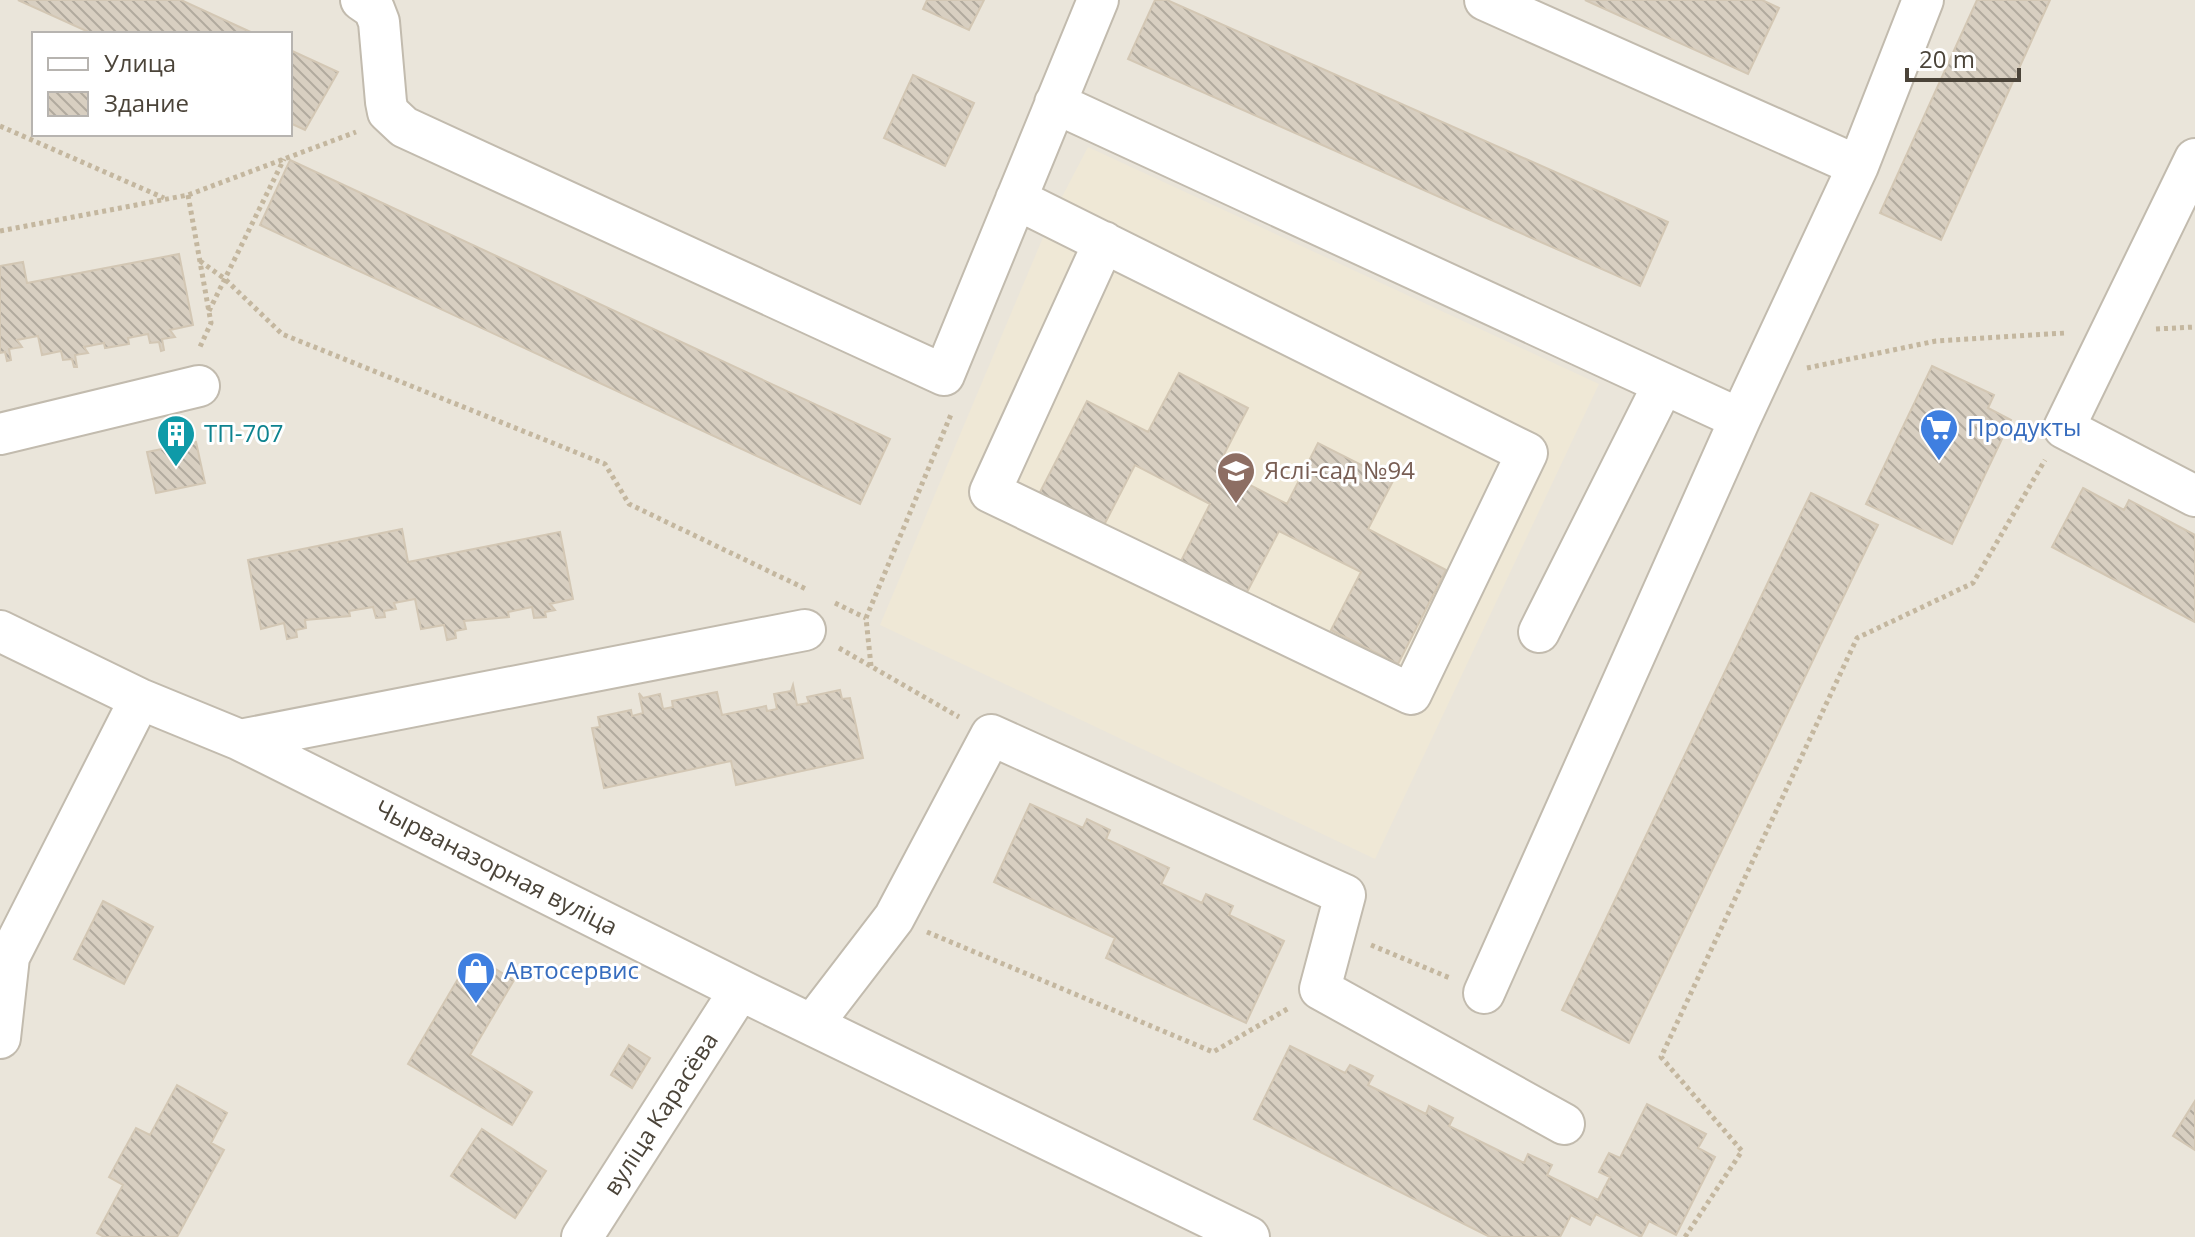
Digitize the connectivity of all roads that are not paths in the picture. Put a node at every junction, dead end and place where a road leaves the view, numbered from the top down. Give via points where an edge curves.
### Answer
1 (361, 0) edge
2 (1098, 0) edge
3 (1485, 0) edge
4 (1923, 0) edge
5 (1055, 103) junction
6 (2195, 159) edge
7 (1858, 166) junction
8 (1016, 199) junction
9 (1104, 242) junction
10 (1663, 385) junction
11 (190, 388) road end
12 (1740, 419) junction
13 (0, 434) edge
14 (2195, 496) edge
15 (815, 614) road end
16 (0, 631) edge
17 (1539, 632) dead end
18 (140, 699) junction
19 (240, 740) junction
20 (740, 990) junction
21 (1484, 993) road end
22 (812, 1025) junction
23 (0, 1038) edge
24 (1564, 1124) dead end
25 (582, 1237) edge
26 (1249, 1237) edge

1 - 8 street via 374,9 379,22 386,102 404,127 944,375
2 - 5 street
3 - 7 street
4 - 7 street
5 - 8 street
5 - 10 street
6 - 14 street via 2064,428
7 - 12 street
8 - 9 street
9 - 9 street via 1527,453 1411,694 990,492
10 - 12 street
10 - 17 street
11 - 13 street
12 - 21 street
15 - 19 street
16 - 18 street, Чырваназорная вуліца
18 - 19 street, Чырваназорная вуліца
18 - 23 street via 9,957
19 - 20 street, Чырваназорная вуліца
20 - 22 street, Чырваназорная вуліца
20 - 25 street, вуліца Карасёва
22 - 24 street via 894,918 991,735 1345,895 1320,989
22 - 26 street, Чырваназорная вуліца

